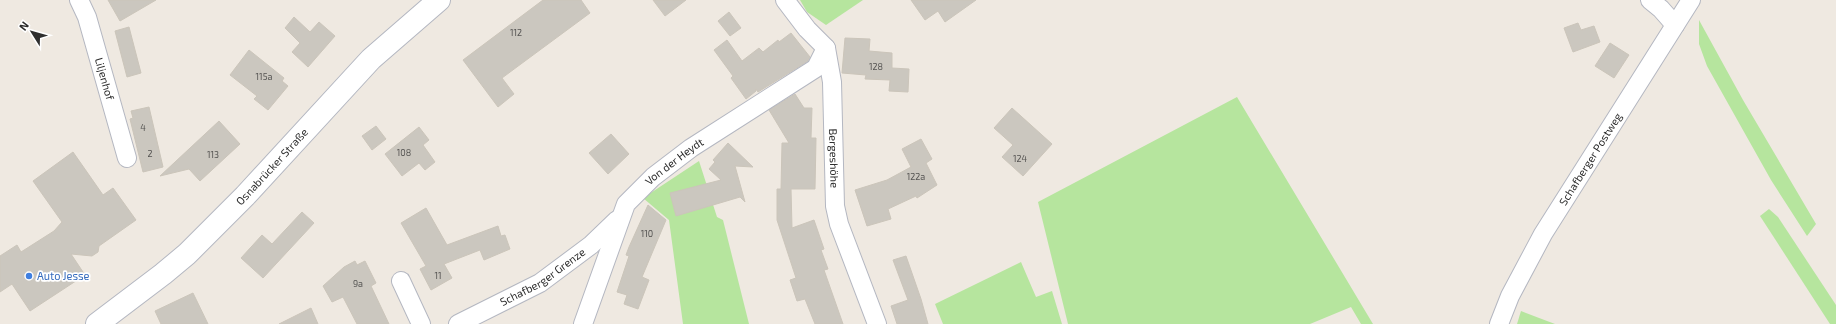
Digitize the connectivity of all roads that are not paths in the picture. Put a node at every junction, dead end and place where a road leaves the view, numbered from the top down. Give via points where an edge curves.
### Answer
1 (79, 0) edge
2 (439, 0) edge
3 (785, 0) edge
4 (1650, 0) edge
5 (1691, 0) edge
6 (1675, 26) junction
7 (826, 48) junction
8 (127, 158) dead end
9 (620, 218) junction
10 (401, 281) dead end
11 (97, 324) edge
12 (421, 324) edge
13 (458, 324) edge
14 (583, 324) edge
15 (877, 324) edge
16 (1499, 324) edge

1 - 8 street, Liljenhof via 87,17
2 - 11 main road, Osnabrücker Straße via 371,59 246,196 187,254
3 - 7 street via 807,29
4 - 6 street
5 - 6 street, Schafberger Postweg
6 - 16 street, Schafberger Postweg via 1543,234 1510,296
7 - 9 street, Von der Heydt via 816,68 691,148 653,177 626,204
7 - 15 street, Bergeshöhe via 832,82 835,206 839,224
9 - 13 street, Schafberger Grenze via 591,245 540,282
9 - 14 street, Von der Heydt
10 - 12 street

